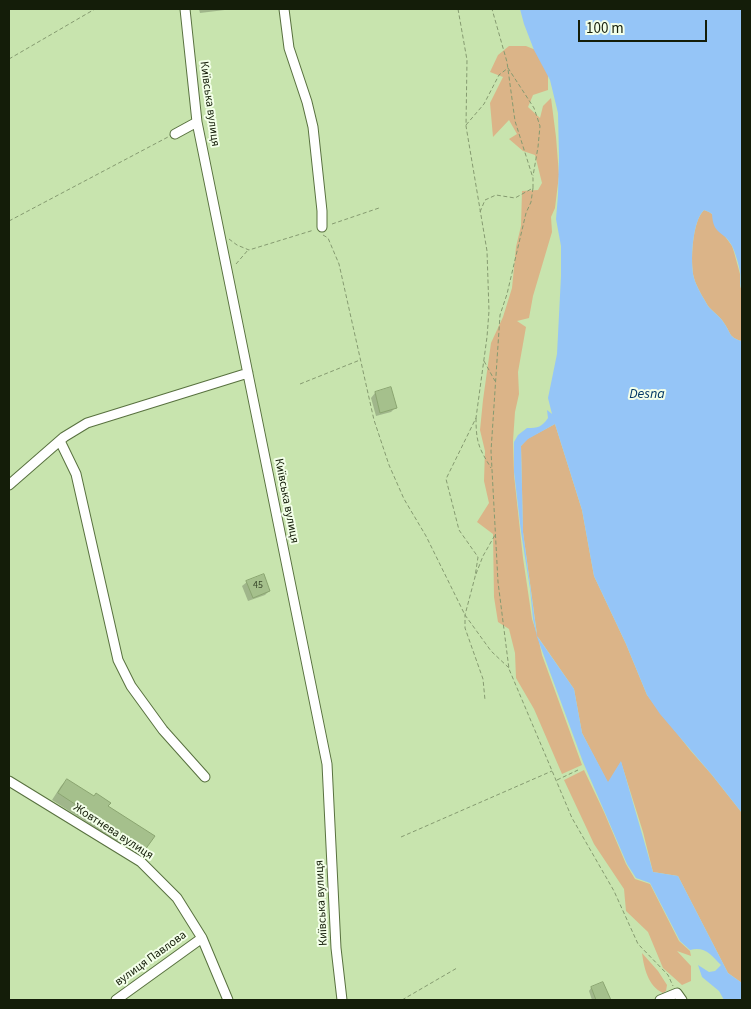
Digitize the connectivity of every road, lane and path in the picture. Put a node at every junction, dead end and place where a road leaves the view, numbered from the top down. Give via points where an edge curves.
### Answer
1 (95, 9) edge
2 (185, 9) edge
3 (284, 9) edge
4 (458, 9) edge
5 (492, 9) edge
6 (9, 59) edge
7 (508, 68) junction
8 (197, 122) junction
9 (466, 126) junction
10 (175, 134) joint
11 (533, 178) junction
12 (533, 188) junction
13 (379, 208) dead end
14 (480, 213) junction
15 (9, 221) edge
16 (219, 230) junction
17 (322, 230) junction
18 (249, 250) junction
19 (228, 277) junction
20 (360, 360) junction
21 (484, 361) junction
22 (248, 372) junction
23 (496, 382) junction
24 (300, 384) dead end
25 (476, 418) junction
26 (60, 441) junction
27 (492, 470) junction
28 (9, 485) edge
29 (496, 534) junction
30 (475, 577) junction
31 (466, 615) junction
32 (509, 669) junction
33 (485, 700) dead end
34 (578, 770) dead end
35 (552, 771) junction
36 (205, 777) dead end
37 (556, 780) junction
38 (9, 781) edge
39 (401, 838) dead end
40 (202, 938) junction
41 (457, 968) dead end
42 (680, 997) edge
43 (116, 1000) edge
44 (228, 1000) edge
45 (342, 1000) edge
46 (402, 1000) edge
47 (660, 1000) edge

1 - 6 path
2 - 8 street, Київська вулиця
3 - 17 street via 289,48 313,127
4 - 9 path via 466,60
5 - 7 path
7 - 9 path via 499,75 484,104
7 - 11 path via 515,121
7 - 11 path via 534,108 540,126
8 - 10 street
8 - 16 street, Київська вулиця
9 - 14 path
10 - 15 path
11 - 12 path
12 - 14 path via 515,198 496,195 485,200
12 - 23 path via 500,315
13 - 17 path
14 - 21 path via 487,251 489,311
16 - 18 path
16 - 19 street, Київська вулиця
17 - 18 path
17 - 20 path via 339,264
18 - 19 path via 238,260
19 - 22 street, Київська вулиця
20 - 24 path
20 - 31 path via 374,420 389,464 404,499
21 - 23 path
21 - 25 path
22 - 26 street via 88,423
22 - 45 street, Київська вулиця via 327,764 336,948
23 - 27 path
25 - 27 path via 480,449
25 - 30 path via 446,479 459,530 478,557
26 - 28 street
26 - 36 street via 76,474 118,660 131,686 163,730
27 - 29 path
29 - 30 path
29 - 32 path via 498,582
30 - 31 path
31 - 32 path via 491,651
31 - 33 path via 465,628 483,679
32 - 35 path
34 - 37 path
35 - 37 path
35 - 39 path
37 - 42 path via 572,818 614,891 638,944 668,975
38 - 40 street, Жовтнева вулиця via 141,862 177,898
40 - 43 street, вулиця Павлова
40 - 44 street, Жовтнева вулиця
41 - 46 path
42 - 47 street

